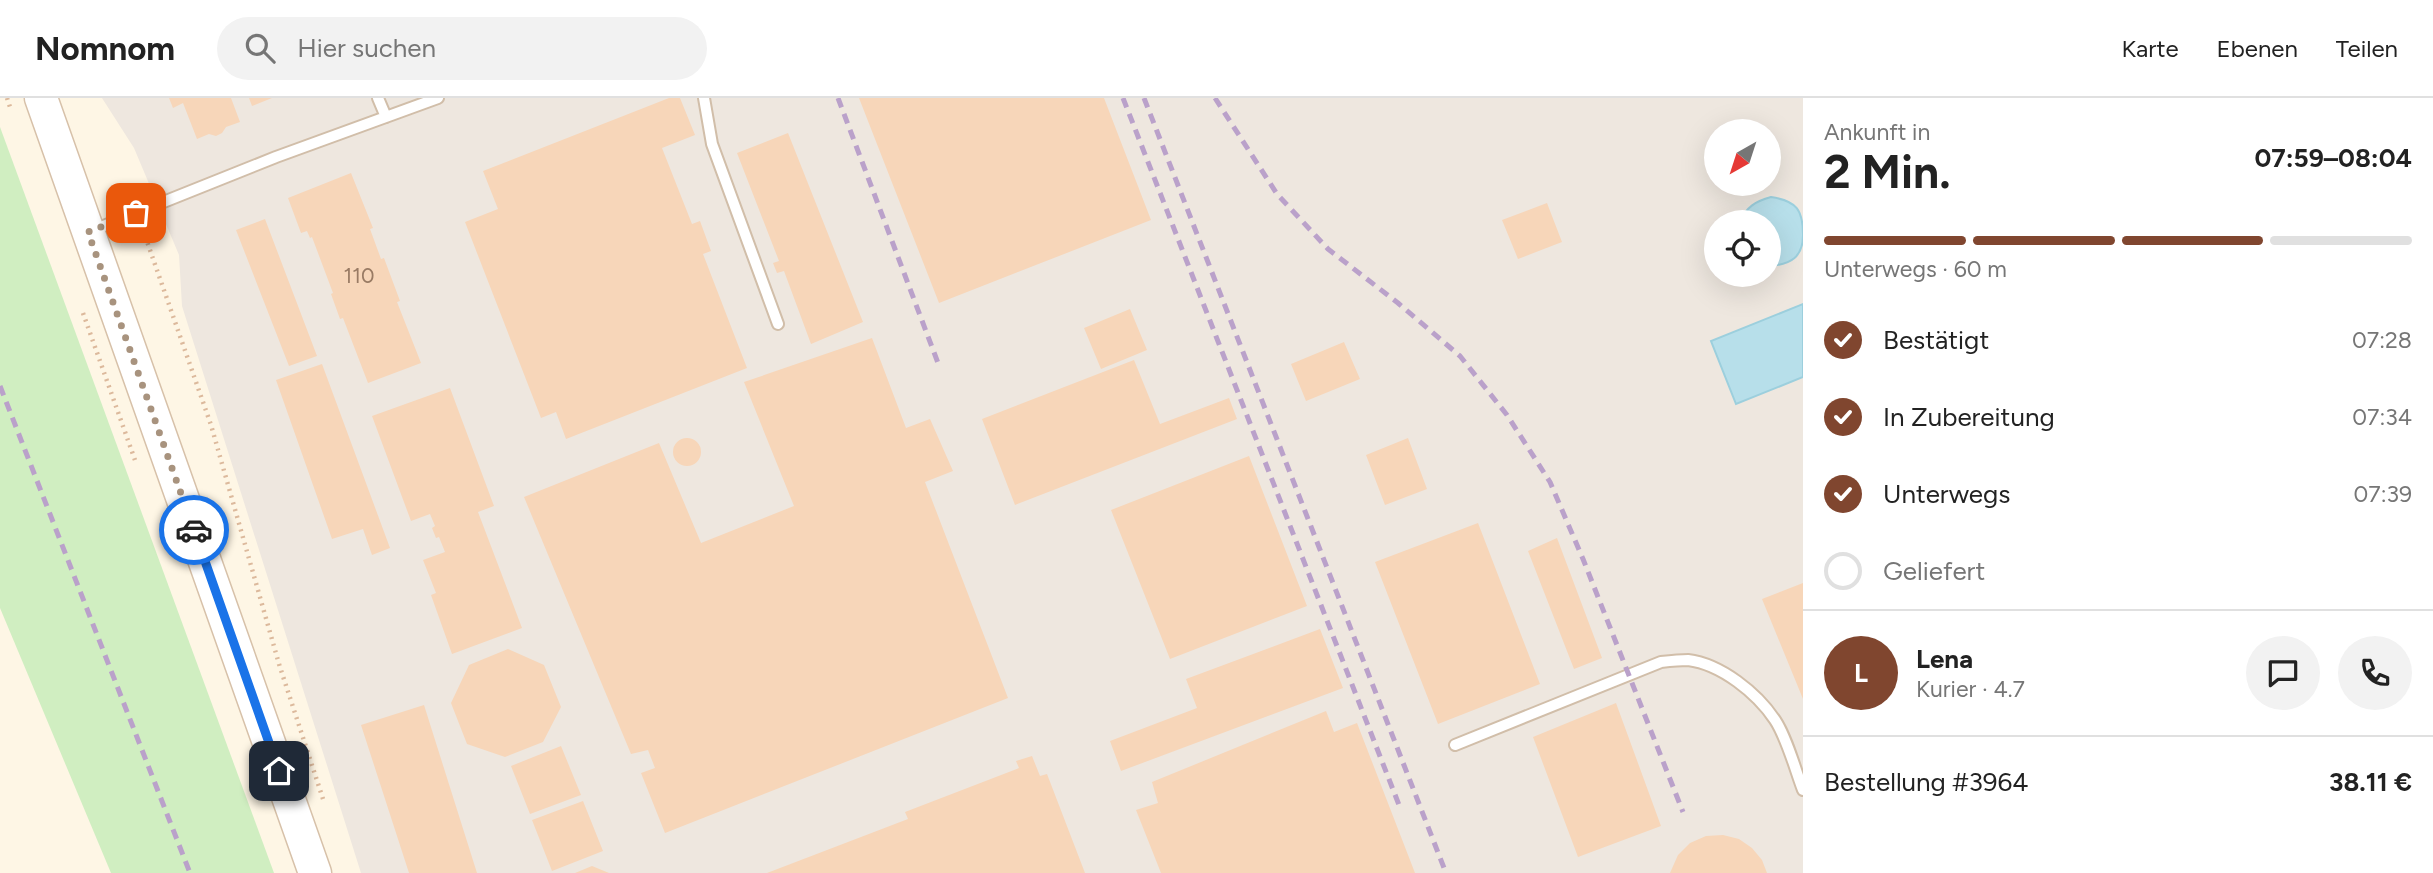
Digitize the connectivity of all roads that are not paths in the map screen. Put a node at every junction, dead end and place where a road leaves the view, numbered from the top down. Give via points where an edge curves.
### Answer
1 (41, 98) edge
2 (378, 98) edge
3 (438, 98) edge
4 (704, 98) edge
5 (386, 117) junction
6 (88, 232) junction
7 (778, 324) dead end
8 (1455, 744) dead end
9 (1803, 790) edge
10 (315, 873) edge

1 - 6 main road
2 - 5 lane
3 - 5 lane
4 - 7 lane via 712,144
5 - 6 lane
6 - 10 main road
8 - 9 lane via 1661,662 1688,660 1712,666 1760,702 1776,722

